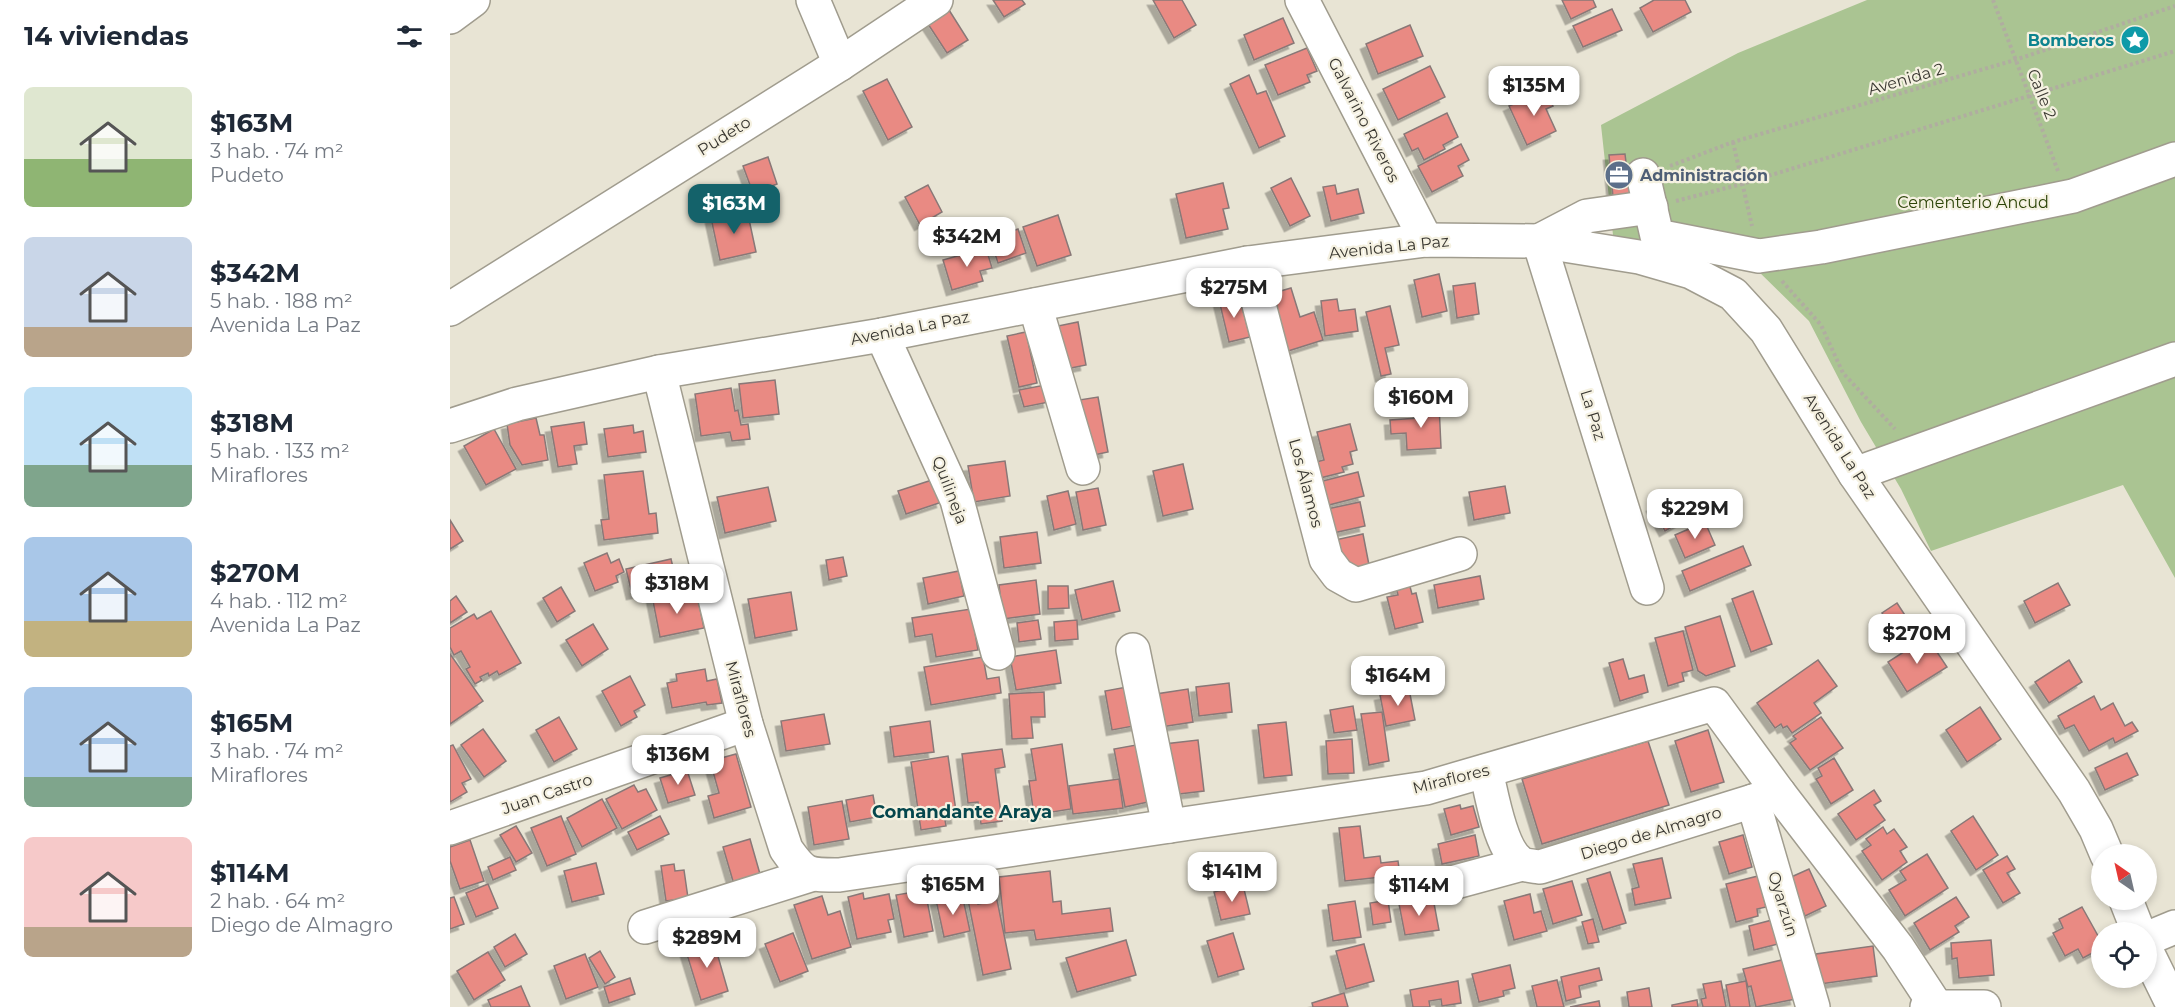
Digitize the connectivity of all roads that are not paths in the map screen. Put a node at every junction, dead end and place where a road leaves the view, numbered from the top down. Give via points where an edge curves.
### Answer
1 (472, 0) edge
2 (813, 0) edge
3 (936, 0) edge
4 (1302, 0) edge
5 (450, 17) edge
6 (840, 64) junction
7 (2175, 159) edge
8 (1643, 175) road end
9 (1651, 207) junction
10 (1426, 240) junction
11 (1539, 241) junction
12 (1248, 263) junction
13 (1035, 305) junction
14 (450, 309) edge
15 (882, 334) junction
16 (2175, 359) edge
17 (660, 372) junction
18 (450, 426) edge
19 (1083, 468) dead end
20 (1855, 474) junction
21 (1460, 554) dead end
22 (1647, 588) dead end
23 (1133, 650) dead end
24 (998, 653) dead end
25 (746, 724) junction
26 (1486, 771) junction
27 (1766, 797) junction
28 (1169, 826) junction
29 (450, 828) edge
30 (2103, 844) edge
31 (1522, 864) junction
32 (810, 875) junction
33 (1448, 884) dead end
34 (645, 927) dead end
35 (2175, 927) edge
36 (2157, 934) edge
37 (2157, 972) edge
38 (1931, 1006) edge
39 (1814, 1007) edge
40 (1984, 1007) edge
41 (2174, 1007) edge

1 - 5 street
2 - 6 street
3 - 6 street, Pudeto
4 - 10 street, Galvarino Riveros
6 - 14 street, Pudeto
7 - 9 street via 2068,197 1759,256 1657,236
8 - 9 street
9 - 11 street via 1587,216
10 - 11 street, Avenida La Paz
10 - 12 street, Avenida La Paz
11 - 20 street, Avenida La Paz via 1639,257 1691,272 1733,294 1767,330
11 - 22 street, La Paz
12 - 13 street, Avenida La Paz
12 - 21 street, Los Álamos via 1326,560 1338,575 1356,585
13 - 15 street, Avenida La Paz
13 - 19 street
15 - 17 street, Avenida La Paz
15 - 24 street, Quilineja via 957,500
16 - 20 street
17 - 18 street, Avenida La Paz via 517,404
17 - 25 street, Miraflores
20 - 30 street, Avenida La Paz via 2074,791
23 - 28 street
25 - 29 street, Juan Castro
25 - 32 street, Miraflores via 786,849
26 - 27 street, Miraflores via 1714,704
26 - 28 street, Miraflores via 1426,788
26 - 31 street via 1501,832
27 - 31 street, Diego de Almagro via 1540,867
27 - 38 street, Miraflores via 1898,948
27 - 39 street, Oyarzún
28 - 32 street, Miraflores via 840,875
31 - 33 street, Diego de Almagro
32 - 34 street, Miraflores
35 - 36 street
37 - 41 street
38 - 40 street

